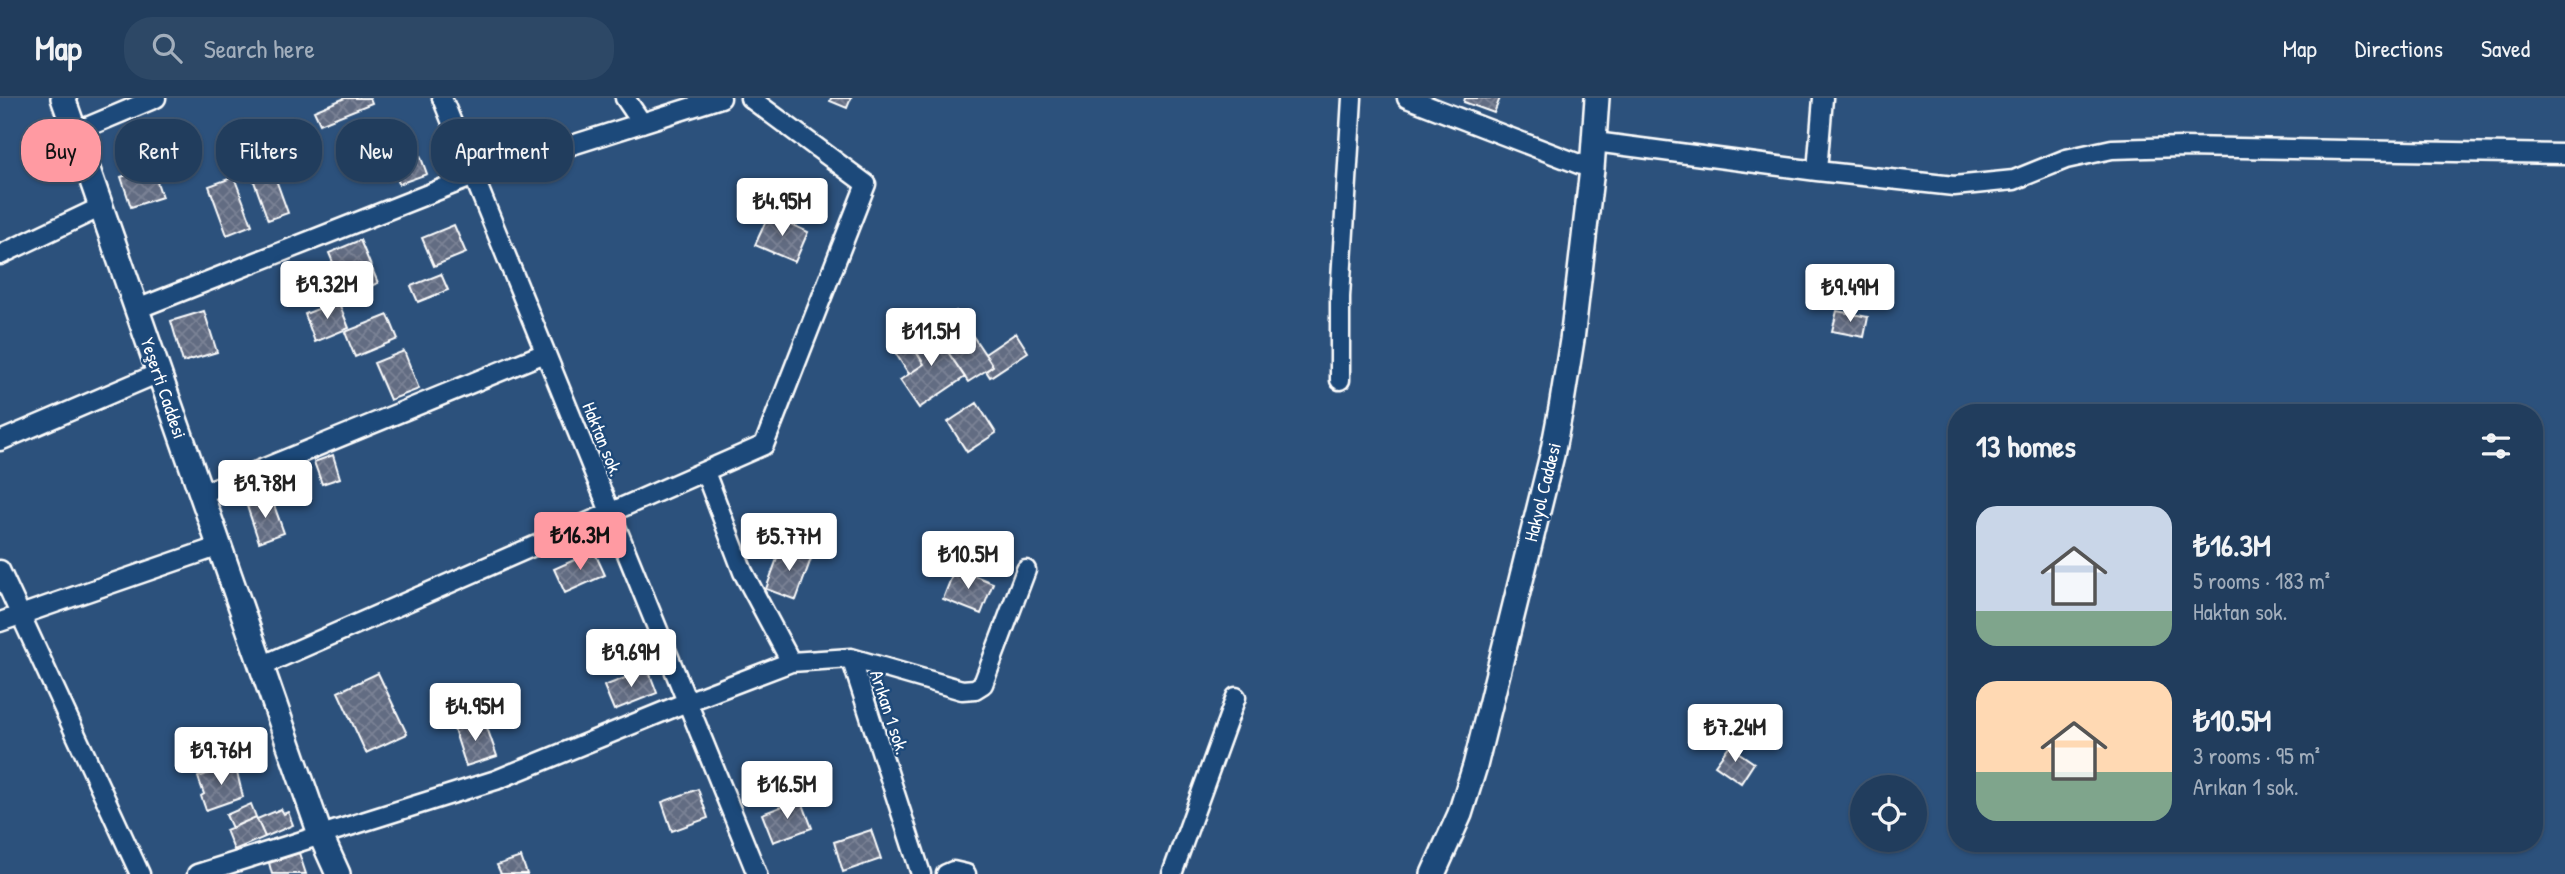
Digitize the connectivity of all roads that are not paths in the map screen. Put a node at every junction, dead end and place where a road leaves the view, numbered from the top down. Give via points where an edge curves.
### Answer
1 (63, 98) edge
2 (156, 98) edge
3 (442, 98) edge
4 (625, 98) edge
5 (721, 98) edge
6 (750, 98) edge
7 (1352, 98) edge
8 (1407, 98) edge
9 (1597, 98) edge
10 (1823, 98) edge
11 (70, 119) edge
12 (451, 119) edge
13 (101, 121) edge
14 (642, 123) junction
15 (1595, 142) junction
16 (573, 145) edge
17 (2565, 155) edge
18 (1592, 169) junction
19 (1817, 171) junction
20 (93, 182) edge
21 (459, 182) edge
22 (476, 182) edge
23 (101, 206) junction
24 (0, 255) edge
25 (137, 309) junction
26 (545, 353) junction
27 (159, 373) junction
28 (1340, 380) dead end
29 (0, 441) edge
30 (705, 472) junction
31 (201, 494) junction
32 (611, 514) junction
33 (220, 546) junction
34 (0, 570) edge
35 (1027, 570) dead end
36 (21, 615) junction
37 (0, 622) edge
38 (851, 658) junction
39 (792, 662) junction
40 (261, 666) junction
41 (1236, 697) dead end
42 (687, 702) junction
43 (320, 834) junction
44 (140, 874) edge
45 (197, 874) edge
46 (338, 874) edge
47 (757, 874) edge
48 (921, 874) edge
49 (946, 874) edge
50 (966, 874) edge
51 (1172, 874) edge
52 (1433, 874) edge

1 - 11 street, Yeşerti Caddesi
2 - 13 street
3 - 12 street, Haktan sok.
4 - 14 street
5 - 14 street
6 - 30 street via 866,184 764,445
7 - 28 street via 1340,297
8 - 18 street
9 - 15 street, Hakyol Caddesi
10 - 19 street
14 - 16 street
15 - 18 street, Hakyol Caddesi
15 - 19 street
17 - 19 street via 2112,149 2066,159 2014,180 1954,186
18 - 52 street, Hakyol Caddesi via 1572,340 1552,455 1475,766
20 - 23 street, Yeşerti Caddesi
21 - 25 street
22 - 26 street, Haktan sok.
23 - 24 street
23 - 25 street, Yeşerti Caddesi
25 - 27 street, Yeşerti Caddesi
26 - 31 street
26 - 32 street, Haktan sok.
27 - 29 street
27 - 31 street, Yeşerti Caddesi
30 - 32 street
30 - 39 street via 743,572
31 - 33 street, Yeşerti Caddesi
32 - 40 street
32 - 42 street, Haktan sok.
33 - 36 street
33 - 40 street, Yeşerti Caddesi
34 - 36 street
35 - 38 street via 983,684 975,689 962,690
36 - 37 street
36 - 44 street
38 - 39 street, Arıkan 1 sok.
38 - 48 street, Arıkan 1 sok.
39 - 42 street, Arıkan 1 sok.
40 - 43 street, Yeşerti Caddesi
41 - 51 street
42 - 43 street, Arıkan 1 sok. via 496,780
42 - 47 street, Haktan sok.
43 - 45 street, Arıkan 1 sok.
43 - 46 street, Yeşerti Caddesi
49 - 50 street

